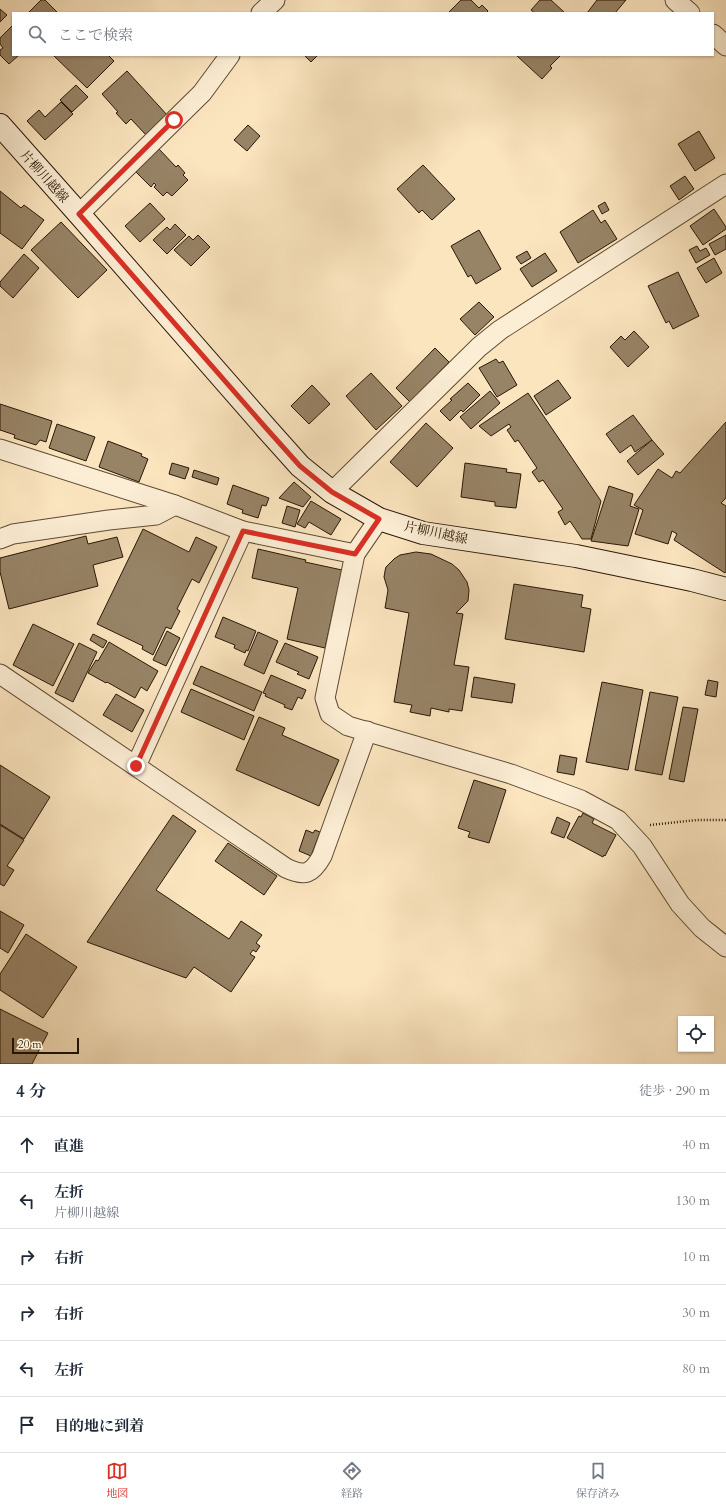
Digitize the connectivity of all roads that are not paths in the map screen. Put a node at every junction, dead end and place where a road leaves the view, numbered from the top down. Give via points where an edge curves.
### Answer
1 (275, 0) edge
2 (675, 0) edge
3 (262, 12) edge
4 (689, 12) edge
5 (714, 35) edge
6 (726, 46) edge
7 (229, 56) edge
8 (0, 125) edge
9 (726, 184) edge
10 (79, 214) junction
11 (0, 449) edge
12 (332, 492) junction
13 (175, 505) junction
14 (379, 519) junction
15 (243, 531) junction
16 (0, 540) edge
17 (355, 554) junction
18 (726, 589) edge
19 (0, 674) edge
20 (367, 732) junction
21 (136, 766) junction
22 (726, 948) edge

1 - 3 street
2 - 4 street
5 - 6 street
7 - 10 street via 202,93
8 - 10 main road, 片柳川越線
9 - 12 street via 500,330
10 - 12 main road, 片柳川越線 via 300,466
11 - 13 street
12 - 14 main road, 片柳川越線
13 - 15 street
13 - 16 street via 156,515 21,533
14 - 17 street
14 - 18 main road, 片柳川越線 via 423,533 576,556
15 - 17 street
15 - 21 street
17 - 20 street via 325,698 330,714 348,726
19 - 21 street
20 - 21 street via 322,856 316,868 307,874 286,868
20 - 22 street via 511,774 581,800 618,820 642,846 680,904 702,928

